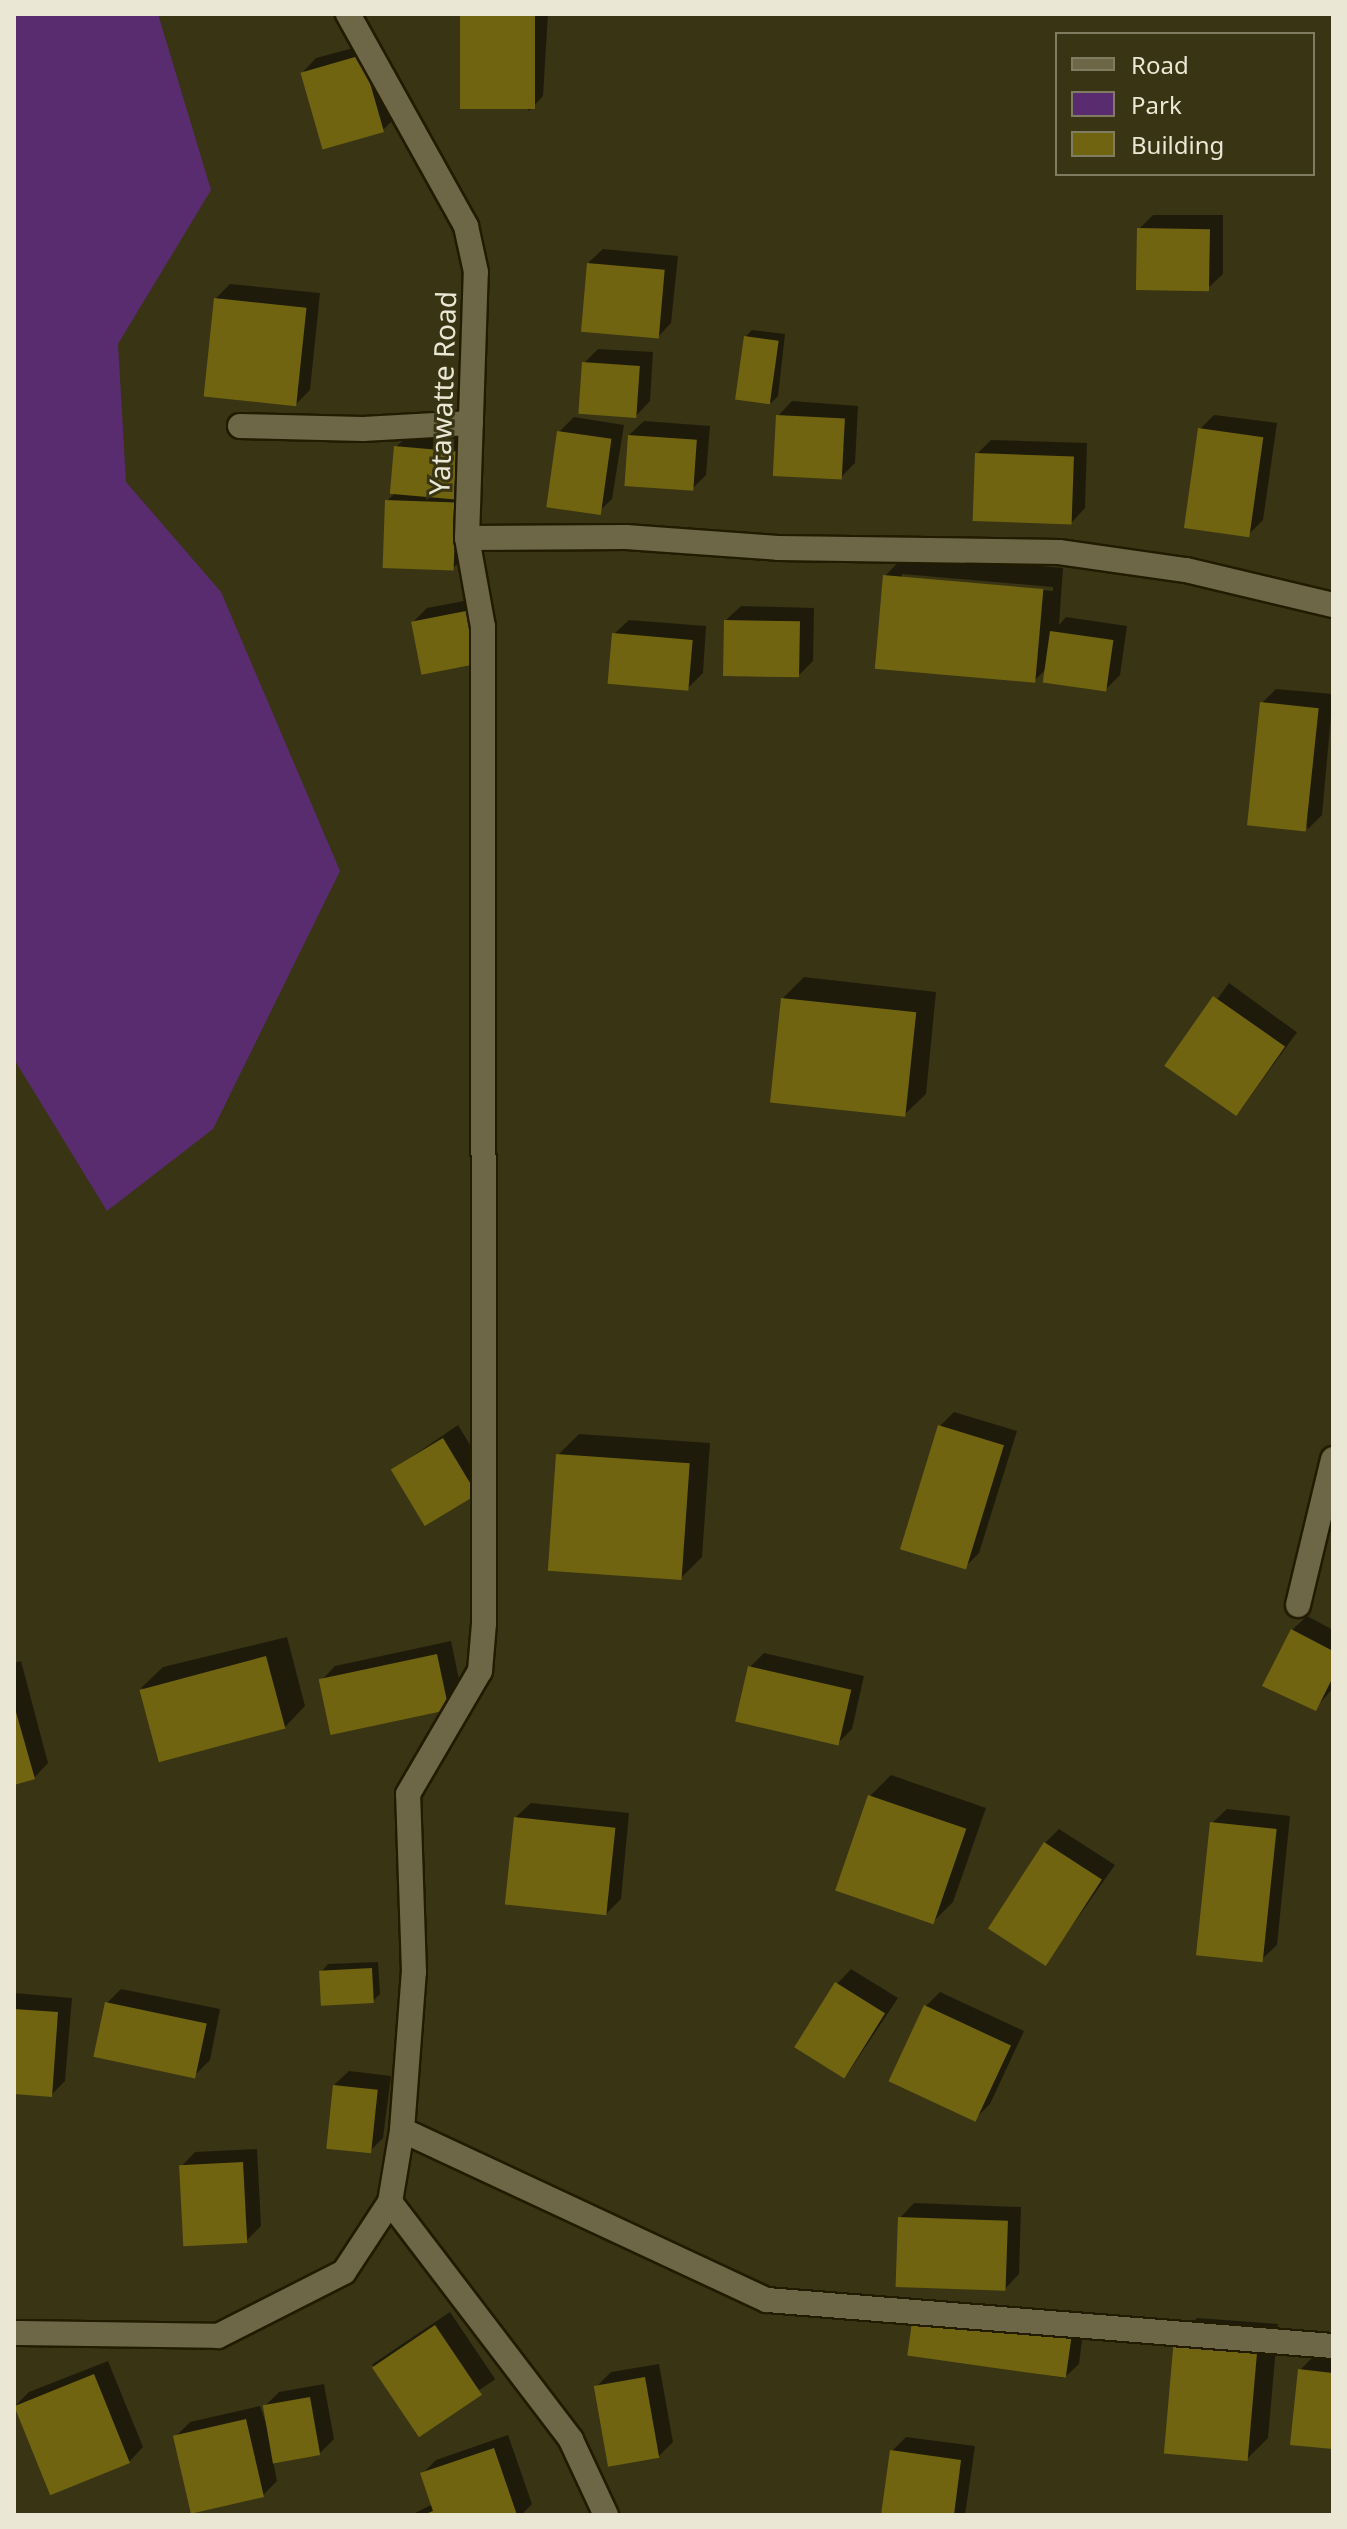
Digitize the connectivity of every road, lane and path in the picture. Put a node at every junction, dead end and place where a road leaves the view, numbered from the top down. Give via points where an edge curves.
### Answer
1 (348, 14) edge
2 (471, 423) junction
3 (240, 426) dead end
4 (467, 538) junction
5 (1333, 605) edge
6 (1333, 1459) edge
7 (1298, 1605) dead end
8 (402, 2130) junction
9 (390, 2202) junction
10 (14, 2333) edge
11 (1333, 2346) edge
12 (606, 2515) edge

1 - 2 street, Yatawatte Road via 466,226 476,286
2 - 3 street via 363,429
2 - 4 street, Yatawatte Road
4 - 5 street via 626,537 778,548 1059,552 1186,570
4 - 8 street, Yatawatte Road via 483,627 484,1623 480,1671 408,1794 414,1972
6 - 7 street
8 - 9 street, Yatawatte Road
8 - 11 street via 767,2300
9 - 10 street via 344,2272 218,2336
9 - 12 street via 571,2440

